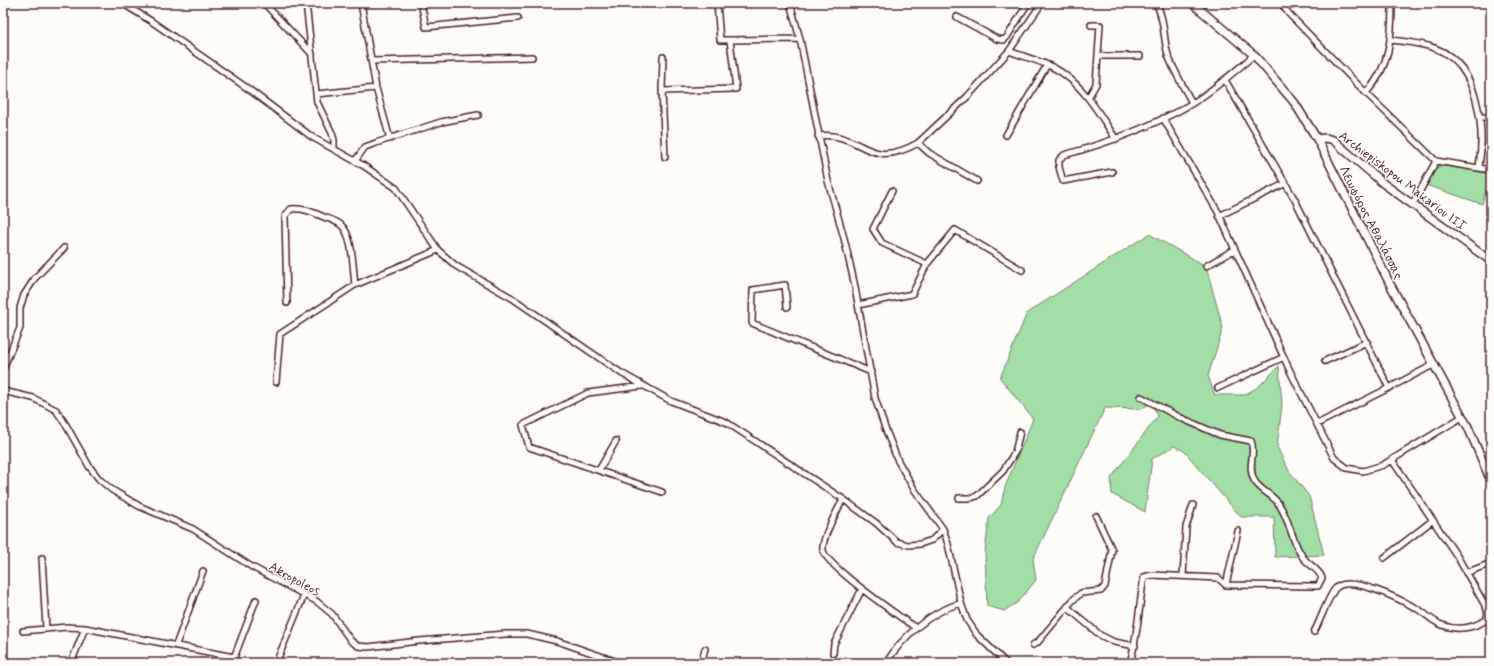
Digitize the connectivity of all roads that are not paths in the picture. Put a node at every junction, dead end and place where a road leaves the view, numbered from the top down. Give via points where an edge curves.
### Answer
1 (122, 3) edge
2 (264, 3) edge
3 (306, 3) edge
4 (361, 3) edge
5 (421, 3) edge
6 (716, 3) edge
7 (790, 3) edge
8 (1028, 3) edge
9 (1042, 3) edge
10 (1156, 3) edge
11 (1192, 3) edge
12 (1281, 3) edge
13 (1392, 3) edge
14 (1202, 6) edge
15 (958, 17) dead end
16 (518, 18) dead end
17 (1091, 25) dead end
18 (800, 39) junction
19 (730, 40) junction
20 (1392, 40) junction
21 (1008, 51) junction
22 (312, 54) junction
23 (1254, 55) junction
24 (1098, 56) junction
25 (1140, 56) dead end
26 (532, 57) dead end
27 (663, 57) dead end
28 (372, 61) junction
29 (1047, 65) junction
30 (1225, 80) junction
31 (376, 88) junction
32 (662, 91) junction
33 (316, 94) junction
34 (1366, 94) junction
35 (1088, 98) junction
36 (1192, 103) junction
37 (478, 115) dead end
38 (1480, 117) junction
39 (1491, 117) edge
40 (1163, 118) junction
41 (1006, 135) dead end
42 (818, 136) junction
43 (390, 139) junction
44 (1116, 139) junction
45 (1317, 139) junction
46 (918, 143) junction
47 (334, 149) junction
48 (665, 157) dead end
49 (355, 161) junction
50 (1436, 161) junction
51 (1479, 168) junction
52 (1491, 170) edge
53 (1112, 172) dead end
54 (977, 181) dead end
55 (1286, 183) junction
56 (892, 191) dead end
57 (1413, 204) junction
58 (1219, 216) junction
59 (64, 248) dead end
60 (438, 250) junction
61 (1234, 250) junction
62 (1491, 261) edge
63 (928, 264) junction
64 (1206, 266) dead end
65 (1022, 270) dead end
66 (356, 285) junction
67 (287, 304) dead end
68 (858, 305) junction
69 (787, 307) dead end
70 (1367, 342) junction
71 (1284, 358) junction
72 (1325, 361) dead end
73 (1433, 365) junction
74 (3, 369) edge
75 (871, 372) junction
76 (276, 382) dead end
77 (642, 386) junction
78 (1218, 388) dead end
79 (1389, 388) junction
80 (3, 391) edge
81 (1140, 397) dead end
82 (1462, 417) junction
83 (1317, 424) junction
84 (1020, 432) dead end
85 (616, 441) dead end
86 (1392, 460) junction
87 (599, 470) junction
88 (1491, 481) edge
89 (662, 492) dead end
90 (959, 498) dead end
91 (843, 499) junction
92 (1193, 505) dead end
93 (1096, 516) dead end
94 (1433, 520) junction
95 (943, 529) junction
96 (1238, 531) dead end
97 (42, 558) dead end
98 (1384, 558) dead end
99 (1491, 563) edge
100 (203, 571) dead end
101 (1466, 573) junction
102 (1183, 576) junction
103 (1226, 585) junction
104 (862, 589) junction
105 (304, 595) junction
106 (256, 600) dead end
107 (961, 603) junction
108 (1067, 607) junction
109 (46, 628) junction
110 (85, 628) junction
111 (916, 628) junction
112 (23, 631) dead end
113 (1314, 632) dead end
114 (176, 645) junction
115 (1033, 645) dead end
116 (1135, 646) junction
117 (705, 649) dead end
118 (833, 654) dead end
119 (234, 657) junction
120 (71, 663) edge
121 (232, 663) edge
122 (276, 663) edge
123 (620, 663) edge
124 (701, 663) edge
125 (886, 663) edge
126 (1006, 663) edge
127 (1130, 663) edge

1 - 47 street
2 - 22 street
3 - 22 street
4 - 28 street
5 - 16 street via 426,27
6 - 19 street via 720,40
7 - 18 street
8 - 15 street via 1004,40 997,39
9 - 21 street
10 - 36 street via 1162,12 1163,35 1169,56
11 - 14 main road, Λεωφόρος Αθαλάσσας
12 - 34 street
13 - 20 street
14 - 23 main road, Λεωφόρος Αθαλάσσας
17 - 24 street via 1100,25
18 - 19 street
18 - 42 street
19 - 32 street via 736,89
20 - 34 street via 1380,77
20 - 38 street via 1414,42 1437,49 1453,59 1465,72
21 - 29 street
21 - 46 street via 967,97
22 - 33 street
23 - 30 street
23 - 45 main road, Λεωφόρος Αθαλάσσας via 1294,102
24 - 25 street
24 - 35 street via 1096,84
26 - 28 street
27 - 32 street
28 - 31 street
29 - 35 street via 1065,74
29 - 41 street
30 - 36 street
30 - 55 street
31 - 33 street
31 - 43 street
32 - 48 street
33 - 47 street via 334,140
34 - 50 street
35 - 44 street
36 - 40 street
37 - 43 street via 441,122
38 - 39 street
38 - 51 street via 1482,150
40 - 44 street
40 - 58 street
42 - 46 street via 831,134 843,137 876,153 888,155
42 - 68 street
43 - 49 street via 365,147
44 - 53 street via 1064,155 1059,160 1063,181
45 - 57 main road, Archiepiskopou Makariou III via 1333,140 1354,160
45 - 73 main road, Λεωφόρος Αθαλάσσας
46 - 54 street
47 - 49 street
49 - 60 street via 396,188
50 - 51 street
50 - 57 street
51 - 52 street
55 - 58 street
55 - 70 street
56 - 63 street via 873,229 882,242
57 - 62 main road, Archiepiskopou Makariou III
58 - 61 street
59 - 74 street via 35,278 24,295 20,308 20,328
60 - 66 street
60 - 77 street via 456,266 512,298
61 - 64 street
61 - 71 street
63 - 65 street via 955,230
63 - 68 street via 912,294
66 - 67 street via 350,243 341,224 310,211 291,209 285,216
66 - 76 street via 280,334
68 - 75 street
69 - 75 street via 785,285 753,290 752,323
70 - 72 street
70 - 79 street
71 - 78 street
71 - 83 street
73 - 79 street
73 - 82 main road, Λεωφόρος Αθαλάσσας
75 - 95 street via 880,413 898,461 914,489
77 - 87 street via 588,393 523,425 529,447
77 - 91 street via 671,401 726,422
79 - 83 street
80 - 105 street, Akropoleos via 33,398 56,410 94,474 116,493 139,506 193,529 252,567
81 - 103 street via 1220,436 1251,441 1253,445 1250,462 1255,482 1278,502 1302,557 1320,572 1322,578 1318,586
82 - 86 street
82 - 88 main road, Λεωφόρος Αθαλάσσας
83 - 86 street via 1334,458 1347,468 1363,471
84 - 90 street via 1015,452 1004,471 977,496
85 - 87 street
86 - 94 street
87 - 89 street
91 - 95 street via 897,542 908,545 920,544 932,540
91 - 104 street via 823,542 824,552 834,565
92 - 102 street via 1186,527
93 - 108 street via 1112,550 1105,586 1102,591 1081,593
94 - 98 street
94 - 101 street
95 - 107 street
96 - 103 street
97 - 109 street
99 - 101 street
100 - 114 street
101 - 113 street via 1488,614 1486,620 1475,626 1459,628 1442,625 1416,608 1381,592 1363,585 1343,584 1336,588
102 - 103 street via 1218,578
102 - 116 street via 1144,577 1137,614
104 - 111 street
104 - 118 street via 834,644
105 - 122 street
105 - 123 street, Akropoleos via 328,610 351,641 363,647 527,634
106 - 119 street
107 - 111 street via 922,622
107 - 126 street via 976,635
108 - 115 street
108 - 116 street via 1100,635 1114,642
109 - 110 street
109 - 112 street
110 - 114 street
110 - 120 street
111 - 125 street
114 - 119 street
116 - 127 street
117 - 124 street
119 - 121 street

